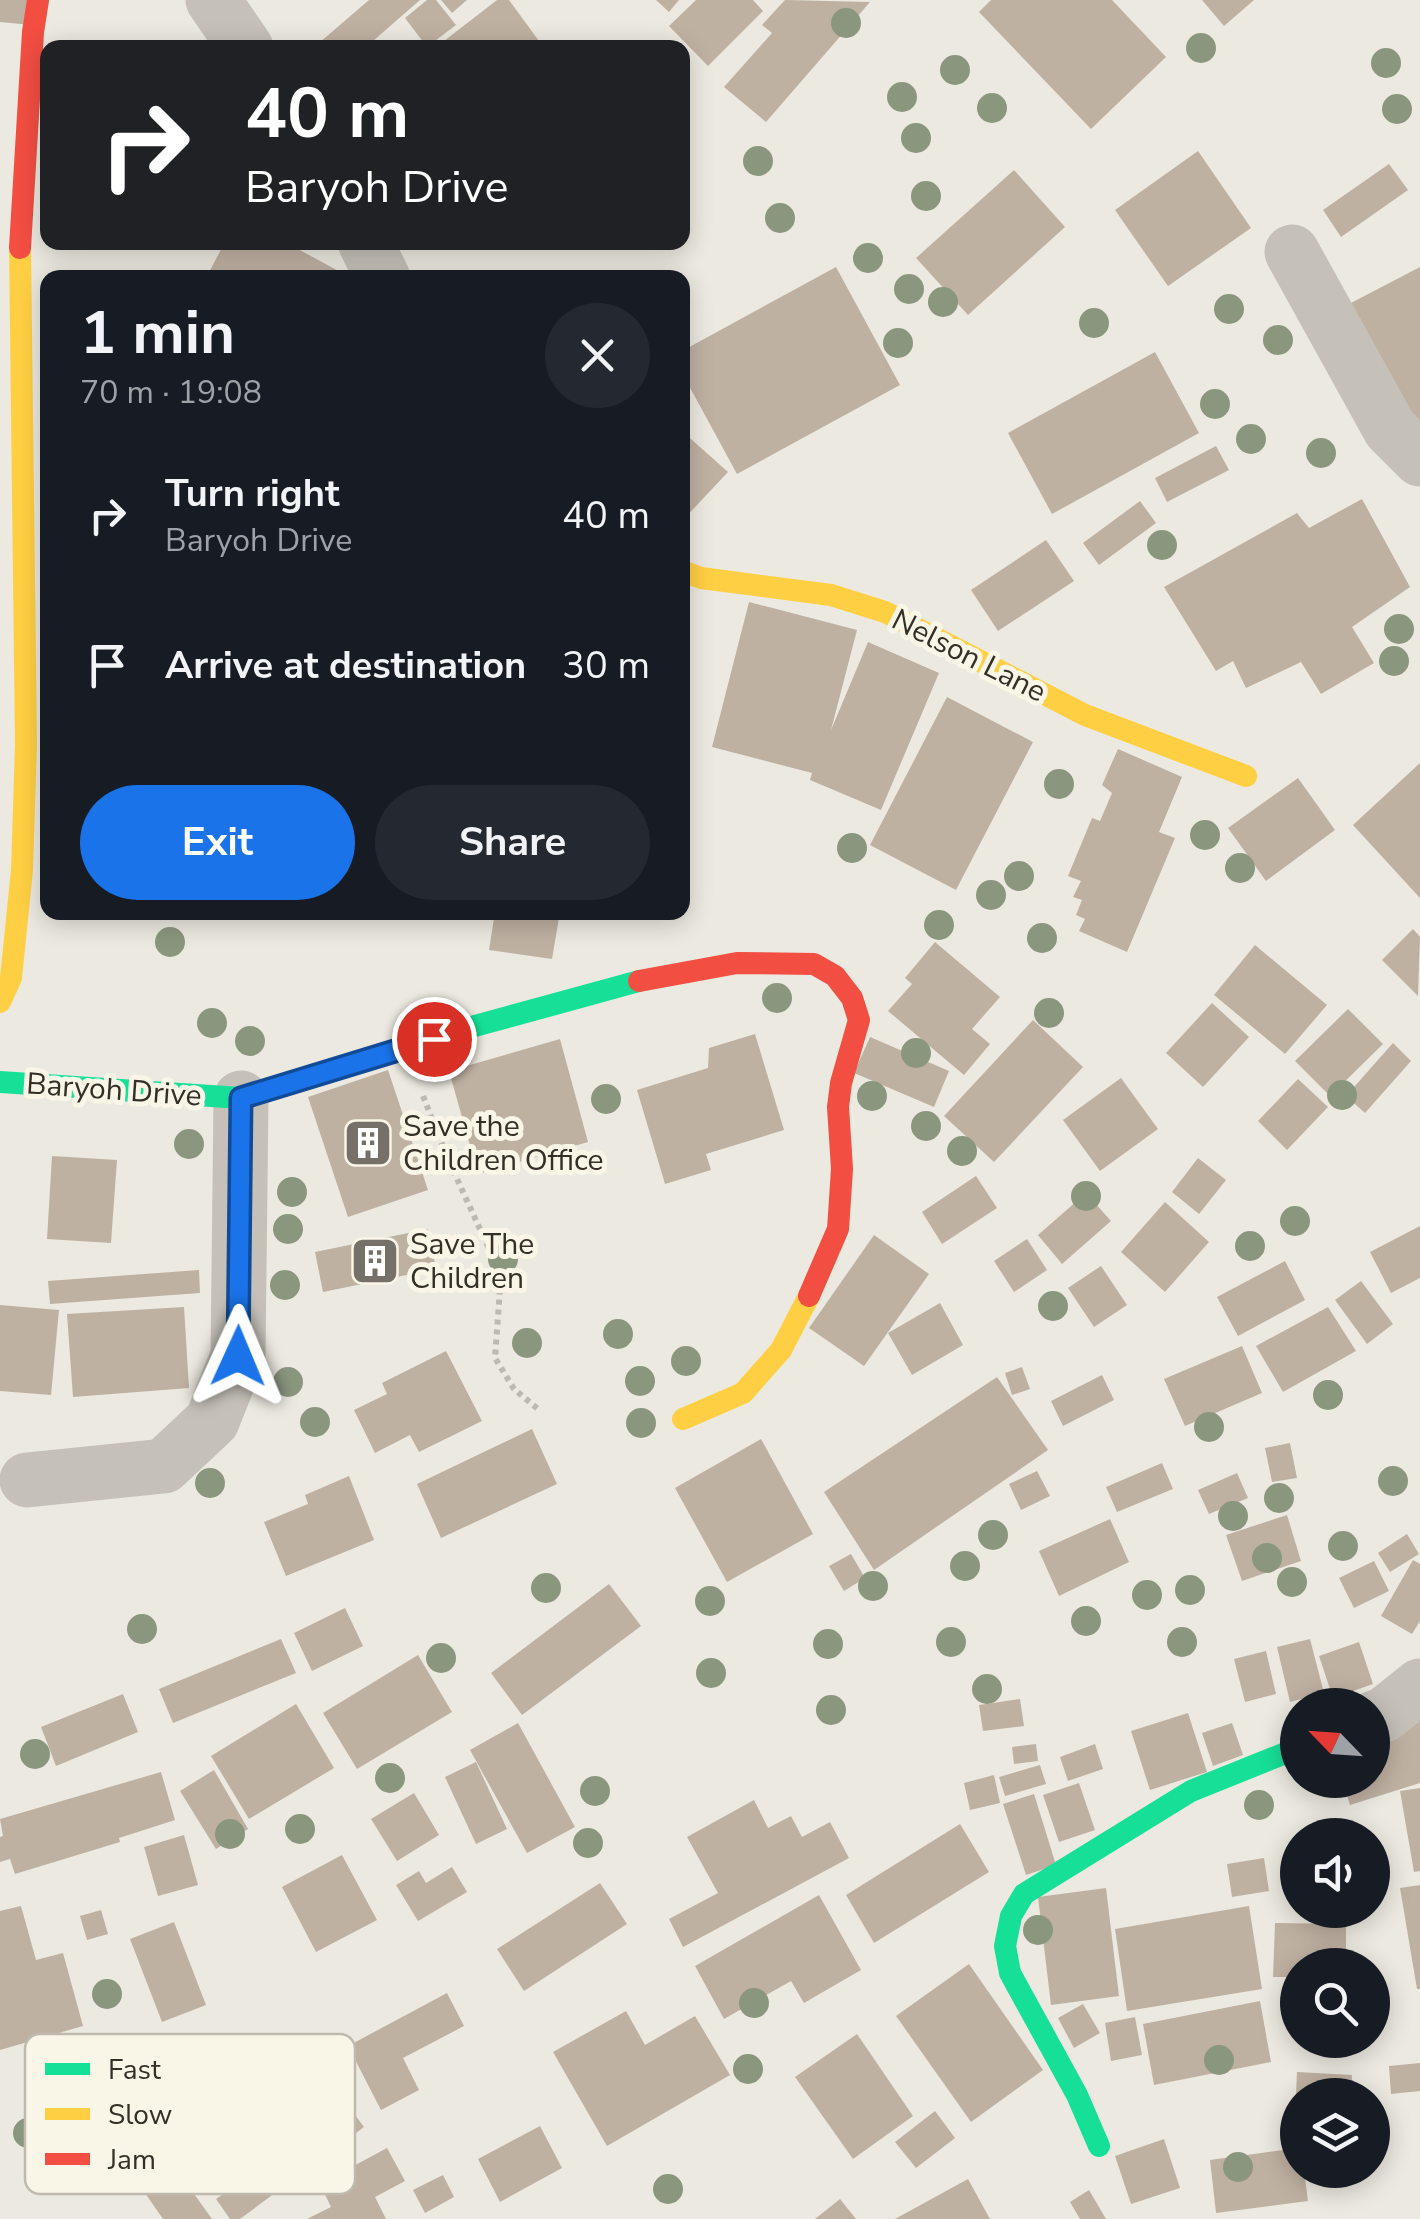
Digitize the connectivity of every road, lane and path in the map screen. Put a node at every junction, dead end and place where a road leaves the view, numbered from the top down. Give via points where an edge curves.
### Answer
1 (38, 0) edge
2 (213, 0) edge
3 (240, 40) edge
4 (1292, 252) dead end
5 (1420, 459) edge
6 (690, 574) edge
7 (13, 746) edge
8 (1246, 776) dead end
9 (0, 1002) edge
10 (404, 1049) junction
11 (0, 1082) edge
12 (241, 1098) junction
13 (538, 1409) dead end
14 (684, 1420) dead end
15 (27, 1480) dead end
16 (1420, 1686) edge
17 (1390, 1710) edge
18 (1280, 1755) edge
19 (1099, 2146) dead end

1 - 7 street via 18,282 25,527
2 - 3 street
4 - 5 street via 1390,429
6 - 8 street, Nelson Lane via 831,595 885,612 1085,715
7 - 9 street via 22,870 11,978
10 - 12 street, Baryoh Drive
10 - 13 path via 502,1275 495,1358 514,1389
10 - 14 street, Baryoh Drive via 632,982 738,963 814,964 835,976 852,998 859,1020 840,1082 838,1229 781,1350 743,1392
11 - 12 street, Baryoh Drive
12 - 15 street via 238,1356 212,1421 164,1466
16 - 17 street
18 - 19 street via 1164,1806 1024,1894 1011,1916 1005,1946 1010,1973

